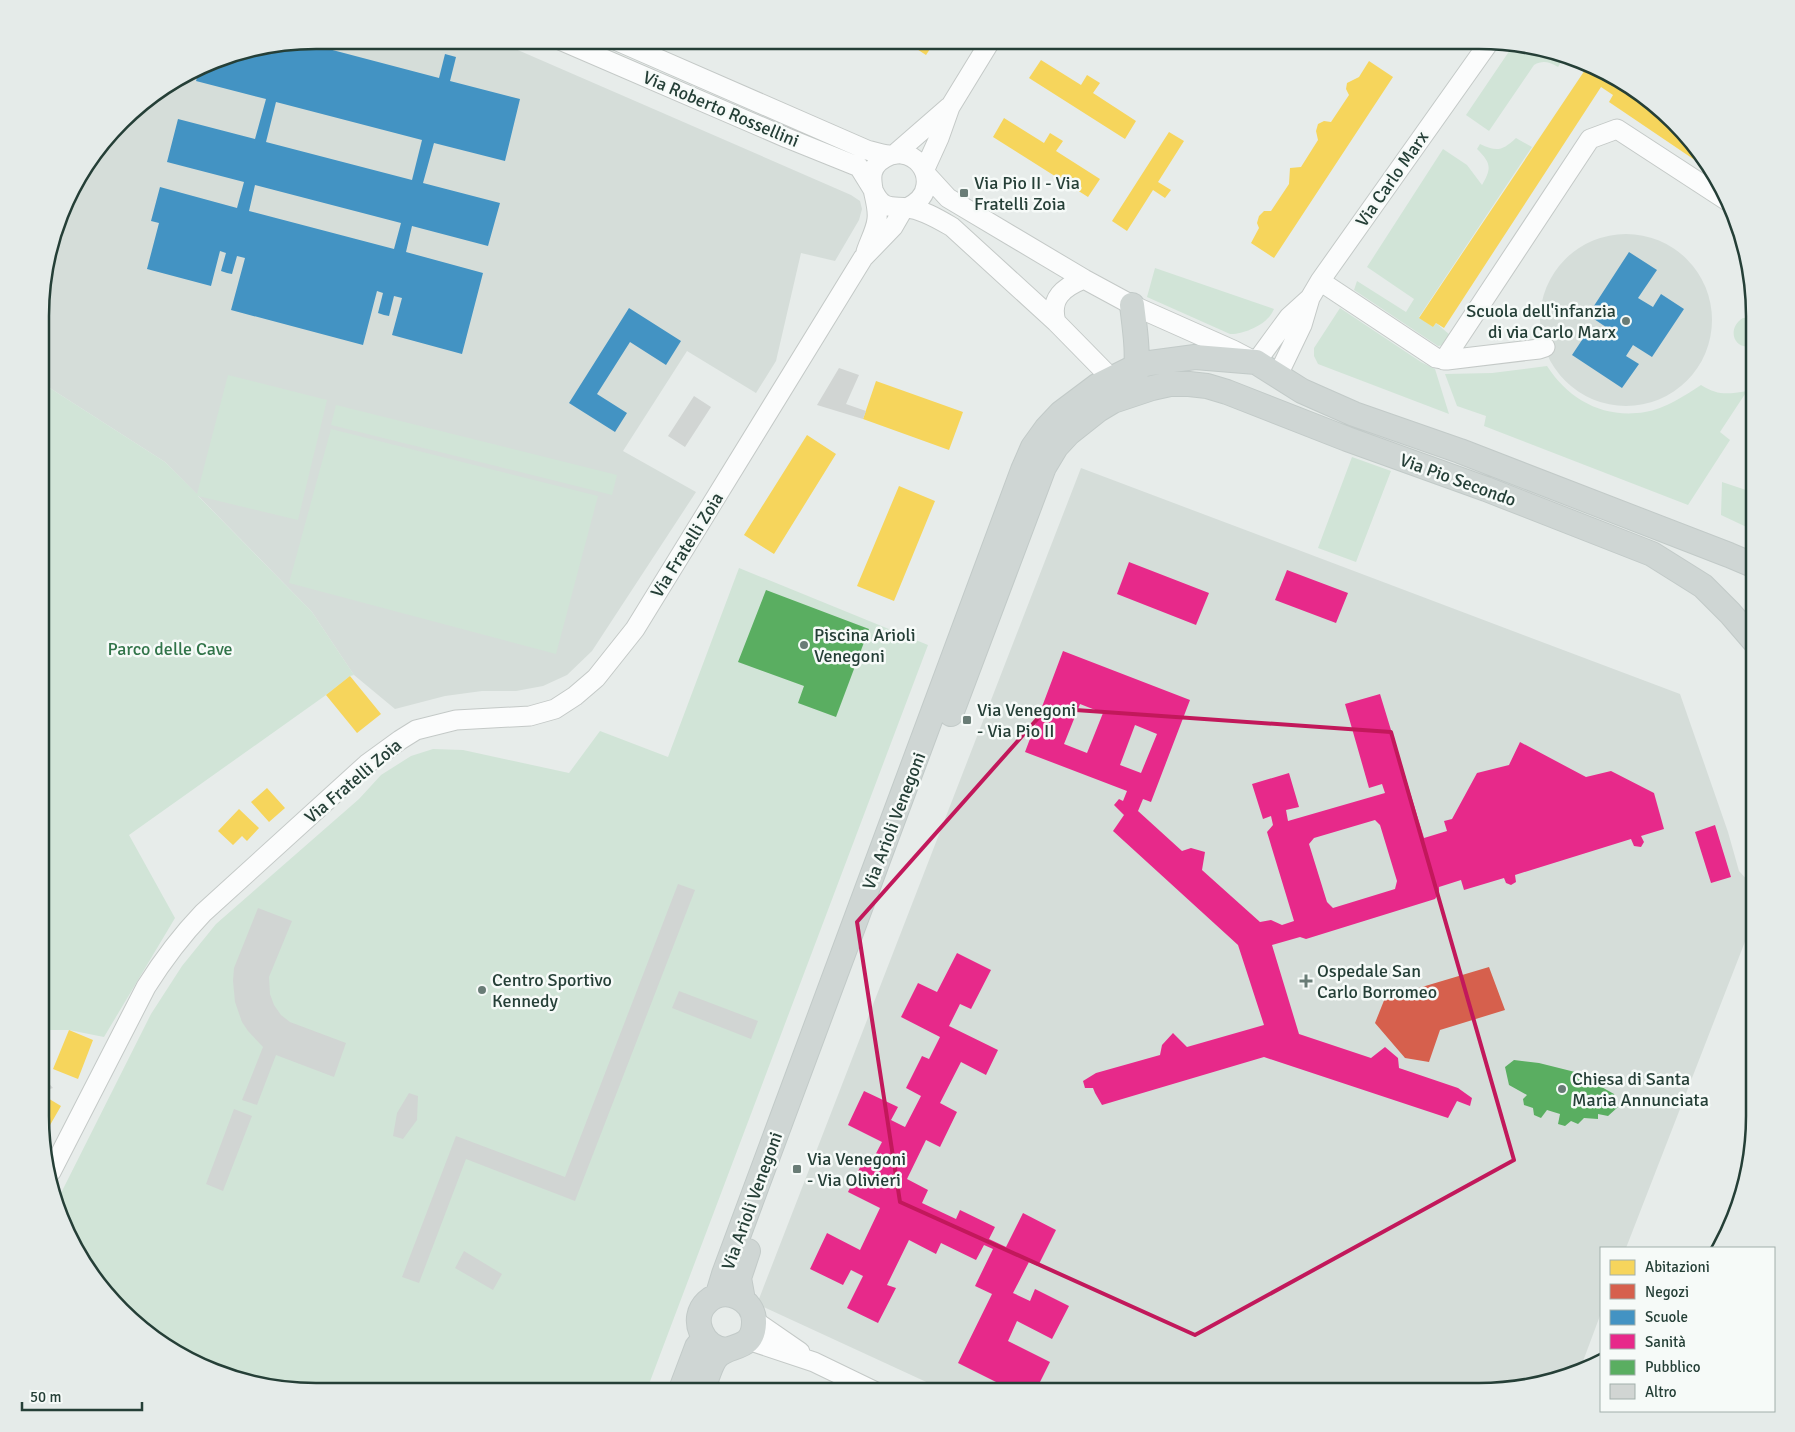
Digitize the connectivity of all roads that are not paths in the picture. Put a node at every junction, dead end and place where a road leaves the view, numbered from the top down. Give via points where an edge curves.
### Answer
1 (581, 49) edge
2 (637, 49) edge
3 (985, 49) edge
4 (1477, 49) edge
5 (1484, 49) edge
6 (1464, 77) junction
7 (950, 107) junction
8 (893, 154) junction
9 (925, 173) junction
10 (873, 190) junction
11 (1717, 194) edge
12 (905, 208) junction
13 (863, 258) junction
14 (1084, 279) junction
15 (1320, 281) junction
16 (1310, 298) junction
17 (1132, 305) junction
18 (1056, 322) junction
19 (1542, 348) dead end
20 (1444, 360) junction
21 (1256, 362) junction
22 (1137, 366) junction
23 (1278, 375) junction
24 (1112, 379) junction
25 (1133, 394) junction
26 (1250, 401) junction
27 (1354, 414) junction
28 (1347, 439) junction
29 (1448, 446) junction
30 (1400, 458) junction
31 (1522, 475) junction
32 (1593, 531) junction
33 (1746, 562) edge
34 (1746, 632) edge
35 (54, 1167) edge
36 (718, 1294) junction
37 (744, 1300) junction
38 (751, 1331) junction
39 (704, 1338) junction
40 (726, 1350) junction
41 (683, 1383) edge
42 (706, 1383) edge
43 (857, 1383) edge

1 - 10 street, Via Roberto Rossellini via 859,167
2 - 8 street, Via Roberto Rossellini via 867,150
3 - 7 street, Via Fratelli Zoia
4 - 6 street, Via Carlo Marx
5 - 6 street, Via Carlo Marx
6 - 15 street, Via Carlo Marx
7 - 8 street, Via Fratelli Zoia
7 - 9 street, Via Fratelli Zoia
8 - 9 street, Via Roberto Rossellini via 913,158
8 - 10 street, Via Fratelli Zoia via 874,168 871,178
9 - 12 street, Via Fratelli Zoia via 926,187 922,196
9 - 14 street, Via Roberto Rossellini via 948,198
10 - 12 street, Via Roberto Rossellini via 878,200 887,206
10 - 13 street, Via Fratelli Zoia via 878,219
11 - 20 street via 1617,129 1590,139
12 - 13 street, Via Fratelli Zoia via 893,227
12 - 18 street, Via Roberto Rossellini via 936,217 952,227
13 - 35 street, Via Fratelli Zoia via 635,629 596,678 555,709 530,716 456,720 416,730 367,764 181,936 146,987
14 - 17 street, Via Roberto Rossellini
14 - 18 street via 1061,292 1054,314
15 - 16 street, Via Carlo Marx
15 - 20 street via 1428,354
16 - 21 street, Via Carlo Marx via 1289,317
16 - 23 street, Via Carlo Marx via 1302,325
17 - 21 street, Via Pio Secondo
17 - 22 main road via 1138,345
18 - 24 street, Via Roberto Rossellini
19 - 20 street
21 - 22 main road, Via Pio Secondo via 1196,357
21 - 23 main road, Via Pio Secondo
21 - 26 main road, Via Carlo Marx
22 - 24 main road, Via Pio Secondo
22 - 25 main road
23 - 26 main road, Via Carlo Marx
23 - 27 main road, Via Pio Secondo via 1302,391
24 - 25 main road
24 - 36 main road, Via Arioli Venegoni via 1061,412 1033,447 1023,470
25 - 26 main road, Via Pio Secondo via 1170,384 1188,384 1227,392
25 - 37 main road, Via Arioli Venegoni via 1113,401 1084,420 1056,447 1044,467 742,1266 739,1278
26 - 28 main road, Via Pio Secondo
27 - 28 main road
27 - 29 main road, Via Pio Secondo
28 - 30 main road, Via Pio Secondo
29 - 30 main road via 1415,449
29 - 31 main road, Via Pio Secondo
30 - 32 main road, Via Pio Secondo
31 - 32 main road via 1581,509 1590,517
31 - 33 main road, Via Pio Secondo
32 - 34 main road, Via Pio Secondo via 1652,554 1703,586
36 - 37 main road via 735,1295
36 - 39 main road via 707,1302 699,1318
37 - 38 main road via 751,1309
38 - 40 main road via 741,1346
38 - 43 street
39 - 40 main road
39 - 41 main road via 697,1347
40 - 42 main road via 715,1359

